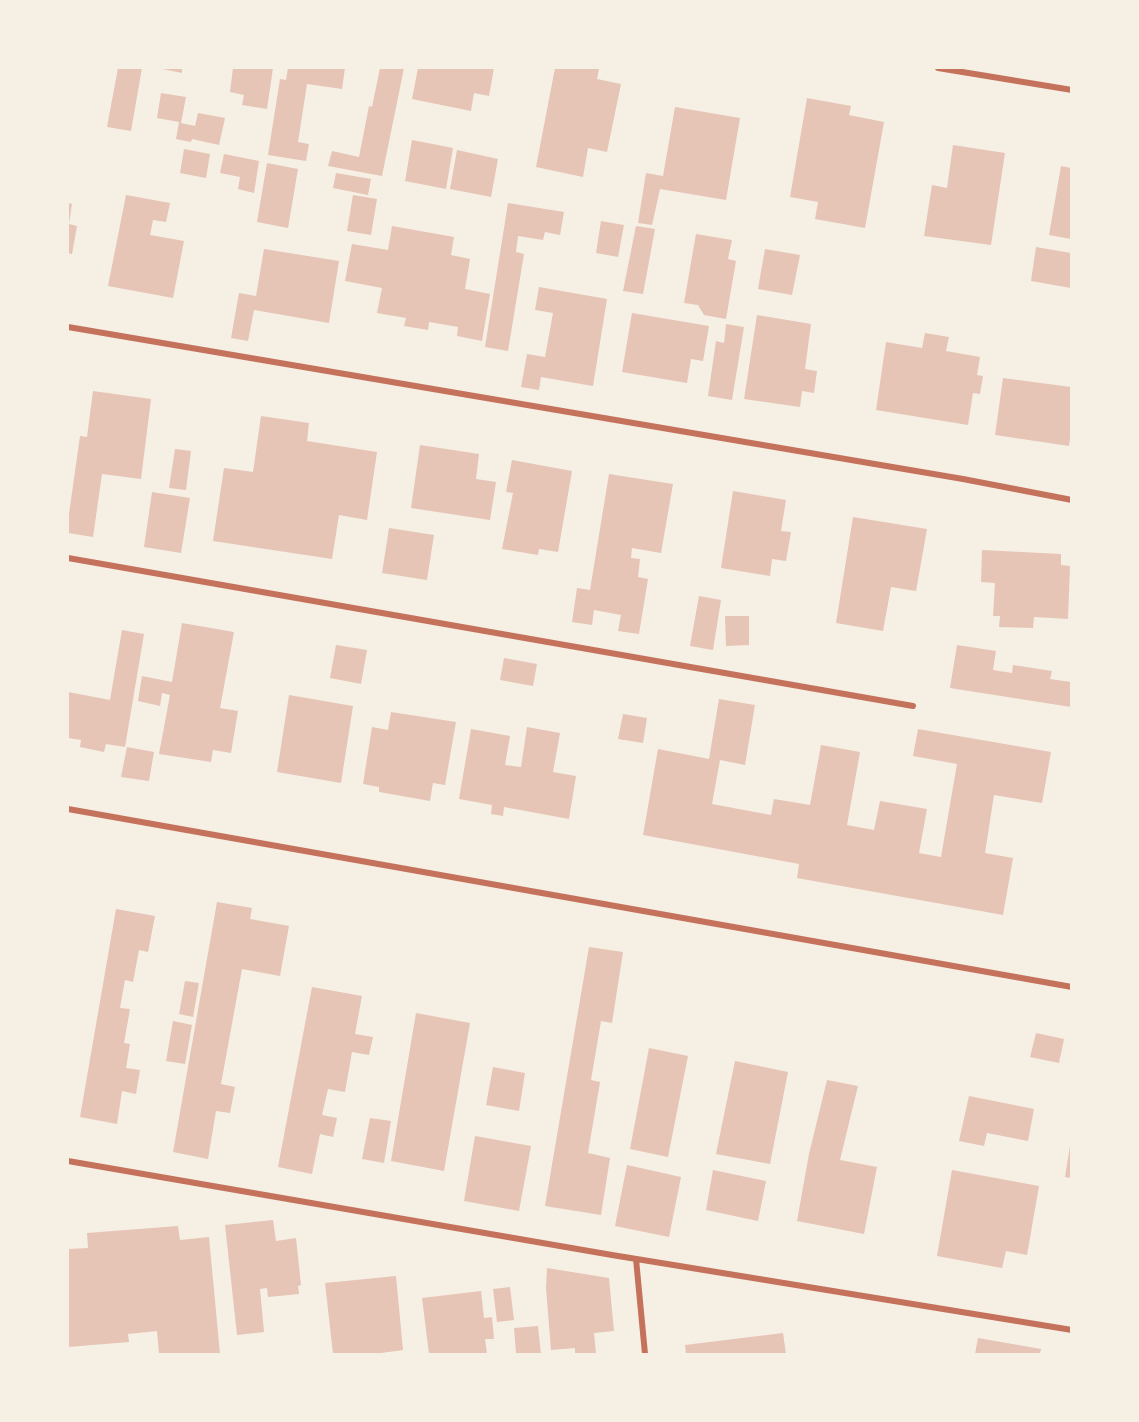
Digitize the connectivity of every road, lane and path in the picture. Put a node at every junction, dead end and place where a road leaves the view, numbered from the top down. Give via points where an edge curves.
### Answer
1 (938, 68) edge
2 (1071, 90) edge
3 (68, 327) edge
4 (1071, 500) edge
5 (68, 558) edge
6 (913, 706) dead end
7 (68, 809) edge
8 (1071, 987) edge
9 (68, 1161) edge
10 (636, 1259) junction
11 (1071, 1330) edge
12 (645, 1354) edge

1 - 2 street
3 - 4 street
5 - 6 street
7 - 8 street
9 - 10 street
10 - 11 street
10 - 12 street

